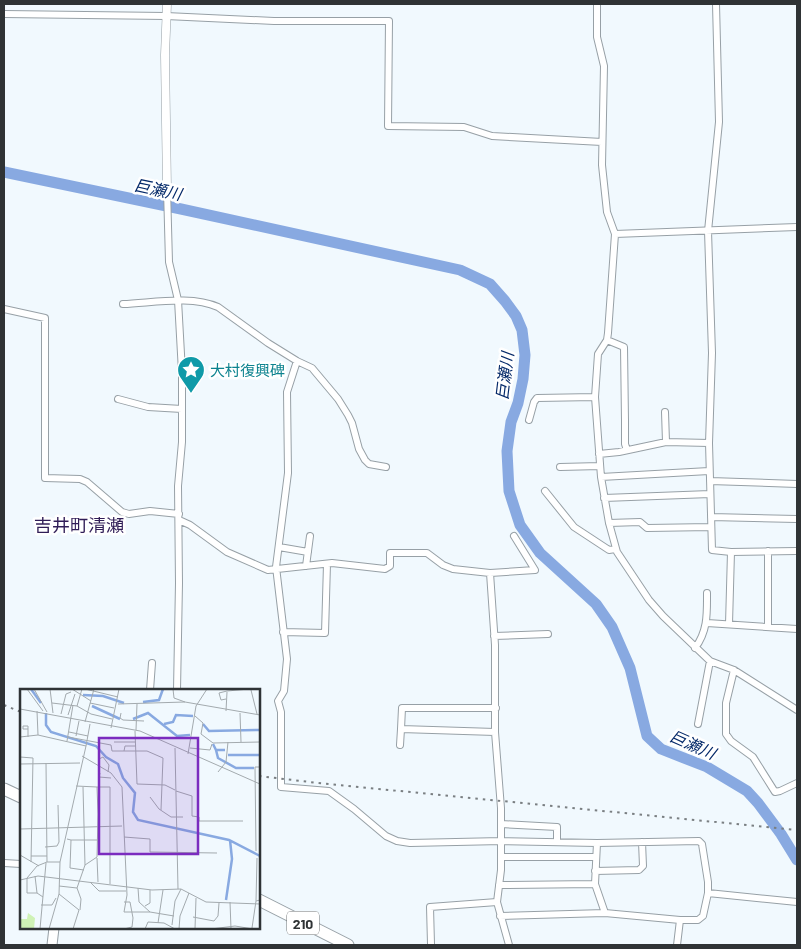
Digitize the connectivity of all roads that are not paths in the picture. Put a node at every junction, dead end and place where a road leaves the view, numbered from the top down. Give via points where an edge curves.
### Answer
1 (167, 4) edge
2 (597, 4) edge
3 (716, 4) edge
4 (4, 14) edge
5 (166, 16) junction
6 (602, 142) junction
7 (167, 189) joint
8 (797, 227) edge
9 (708, 231) junction
10 (615, 234) junction
11 (178, 300) junction
12 (123, 304) dead end
13 (4, 309) edge
14 (607, 340) junction
15 (297, 361) junction
16 (595, 397) junction
17 (118, 399) dead end
18 (182, 409) junction
19 (665, 412) dead end
20 (529, 420) dead end
21 (666, 442) junction
22 (709, 443) junction
23 (627, 450) junction
24 (599, 454) junction
25 (600, 466) junction
26 (386, 467) dead end
27 (560, 467) dead end
28 (710, 472) junction
29 (601, 477) junction
30 (710, 481) junction
31 (797, 484) edge
32 (545, 491) dead end
33 (710, 494) junction
34 (604, 498) junction
35 (179, 517) junction
36 (711, 517) junction
37 (797, 519) edge
38 (610, 523) junction
39 (711, 527) junction
40 (310, 536) dead end
41 (514, 536) dead end
42 (279, 547) junction
43 (615, 549) junction
44 (768, 551) junction
45 (797, 551) edge
46 (308, 552) junction
47 (731, 552) junction
48 (327, 564) junction
49 (306, 566) junction
50 (274, 571) junction
51 (490, 573) junction
52 (707, 593) dead end
53 (706, 623) junction
54 (729, 624) junction
55 (768, 627) junction
56 (797, 629) edge
57 (283, 632) junction
58 (548, 634) dead end
59 (494, 636) junction
60 (695, 648) junction
61 (710, 662) junction
62 (152, 663) dead end
63 (734, 670) junction
64 (150, 689) edge
65 (177, 689) edge
66 (496, 708) junction
67 (797, 710) edge
68 (698, 724) dead end
69 (401, 729) junction
70 (495, 732) junction
71 (400, 745) dead end
72 (797, 782) edge
73 (4, 789) edge
74 (20, 796) edge
75 (501, 824) junction
76 (502, 841) junction
77 (557, 842) junction
78 (597, 842) junction
79 (642, 842) junction
80 (502, 856) junction
81 (596, 857) junction
82 (4, 863) edge
83 (20, 864) edge
84 (595, 872) junction
85 (595, 884) junction
86 (499, 886) junction
87 (708, 893) junction
88 (260, 901) edge
89 (497, 902) junction
90 (797, 902) edge
91 (604, 914) junction
92 (500, 916) junction
93 (680, 920) junction
94 (54, 929) edge
95 (431, 944) dead end
96 (52, 945) edge
97 (348, 945) edge
98 (509, 945) edge
99 (677, 945) edge

1 - 5 street
2 - 6 street via 597,37 604,66
3 - 9 street via 719,122
4 - 5 street
5 - 6 street via 275,22 389,21 388,126 464,127 492,136
5 - 7 street
6 - 10 street via 607,212
7 - 11 street via 169,262
8 - 9 street
9 - 10 street
9 - 22 street via 712,353
10 - 14 street
11 - 12 street
11 - 15 street via 218,307
11 - 18 street
13 - 35 street via 45,318 45,478 87,482 122,512 150,511
14 - 16 street via 598,354
14 - 23 street via 624,347
15 - 26 street via 312,368 338,399 352,423 365,460 369,464
15 - 42 street via 287,392 288,473
16 - 20 street via 537,398
16 - 24 street
17 - 18 street
18 - 35 street
19 - 21 street
21 - 22 street
21 - 23 street
22 - 28 street
23 - 24 street
24 - 25 street
25 - 27 street
25 - 29 street
28 - 29 street
28 - 30 street
29 - 34 street
30 - 31 street
30 - 33 street
32 - 43 street via 574,528 609,550
33 - 34 street
33 - 36 street
34 - 38 street
35 - 50 street via 227,552
35 - 65 street
36 - 37 street
36 - 39 street
38 - 39 street via 640,522 647,528
38 - 43 street
39 - 47 street via 712,550
40 - 46 street
41 - 51 street via 535,570
42 - 46 street
42 - 50 street
43 - 60 street via 649,600
44 - 45 street
44 - 47 street
44 - 55 street
46 - 49 street
47 - 54 street
48 - 49 street
48 - 51 street via 385,569 390,566 390,553 427,553 453,569
48 - 57 street via 325,633
49 - 50 street
50 - 57 street
51 - 59 street
52 - 53 street
53 - 54 street
53 - 60 street
54 - 55 street
55 - 56 street
57 - 76 street via 287,659 284,691 278,701 281,712 281,787 329,791 386,836 397,840 426,844
58 - 59 street
59 - 66 street
60 - 61 street
61 - 63 street
61 - 68 street
62 - 64 street
63 - 67 street
63 - 72 street via 726,703 726,734 753,757 775,792
66 - 69 street via 402,708
66 - 70 street
69 - 70 street
69 - 71 street
70 - 75 street
73 - 74 highway
75 - 76 street
75 - 77 street via 557,827
76 - 77 street
76 - 80 street
77 - 78 street
78 - 79 street
78 - 81 street
79 - 84 street via 643,866 639,870
79 - 87 street via 699,841
80 - 81 street
80 - 86 street
81 - 84 street
82 - 83 street
84 - 85 street
85 - 86 street
85 - 91 street
86 - 89 street
87 - 90 street
87 - 93 street via 701,919
88 - 97 highway, 210
89 - 92 street
89 - 95 street via 430,907
91 - 92 street
91 - 93 street
92 - 98 street
93 - 99 street
94 - 96 main road

